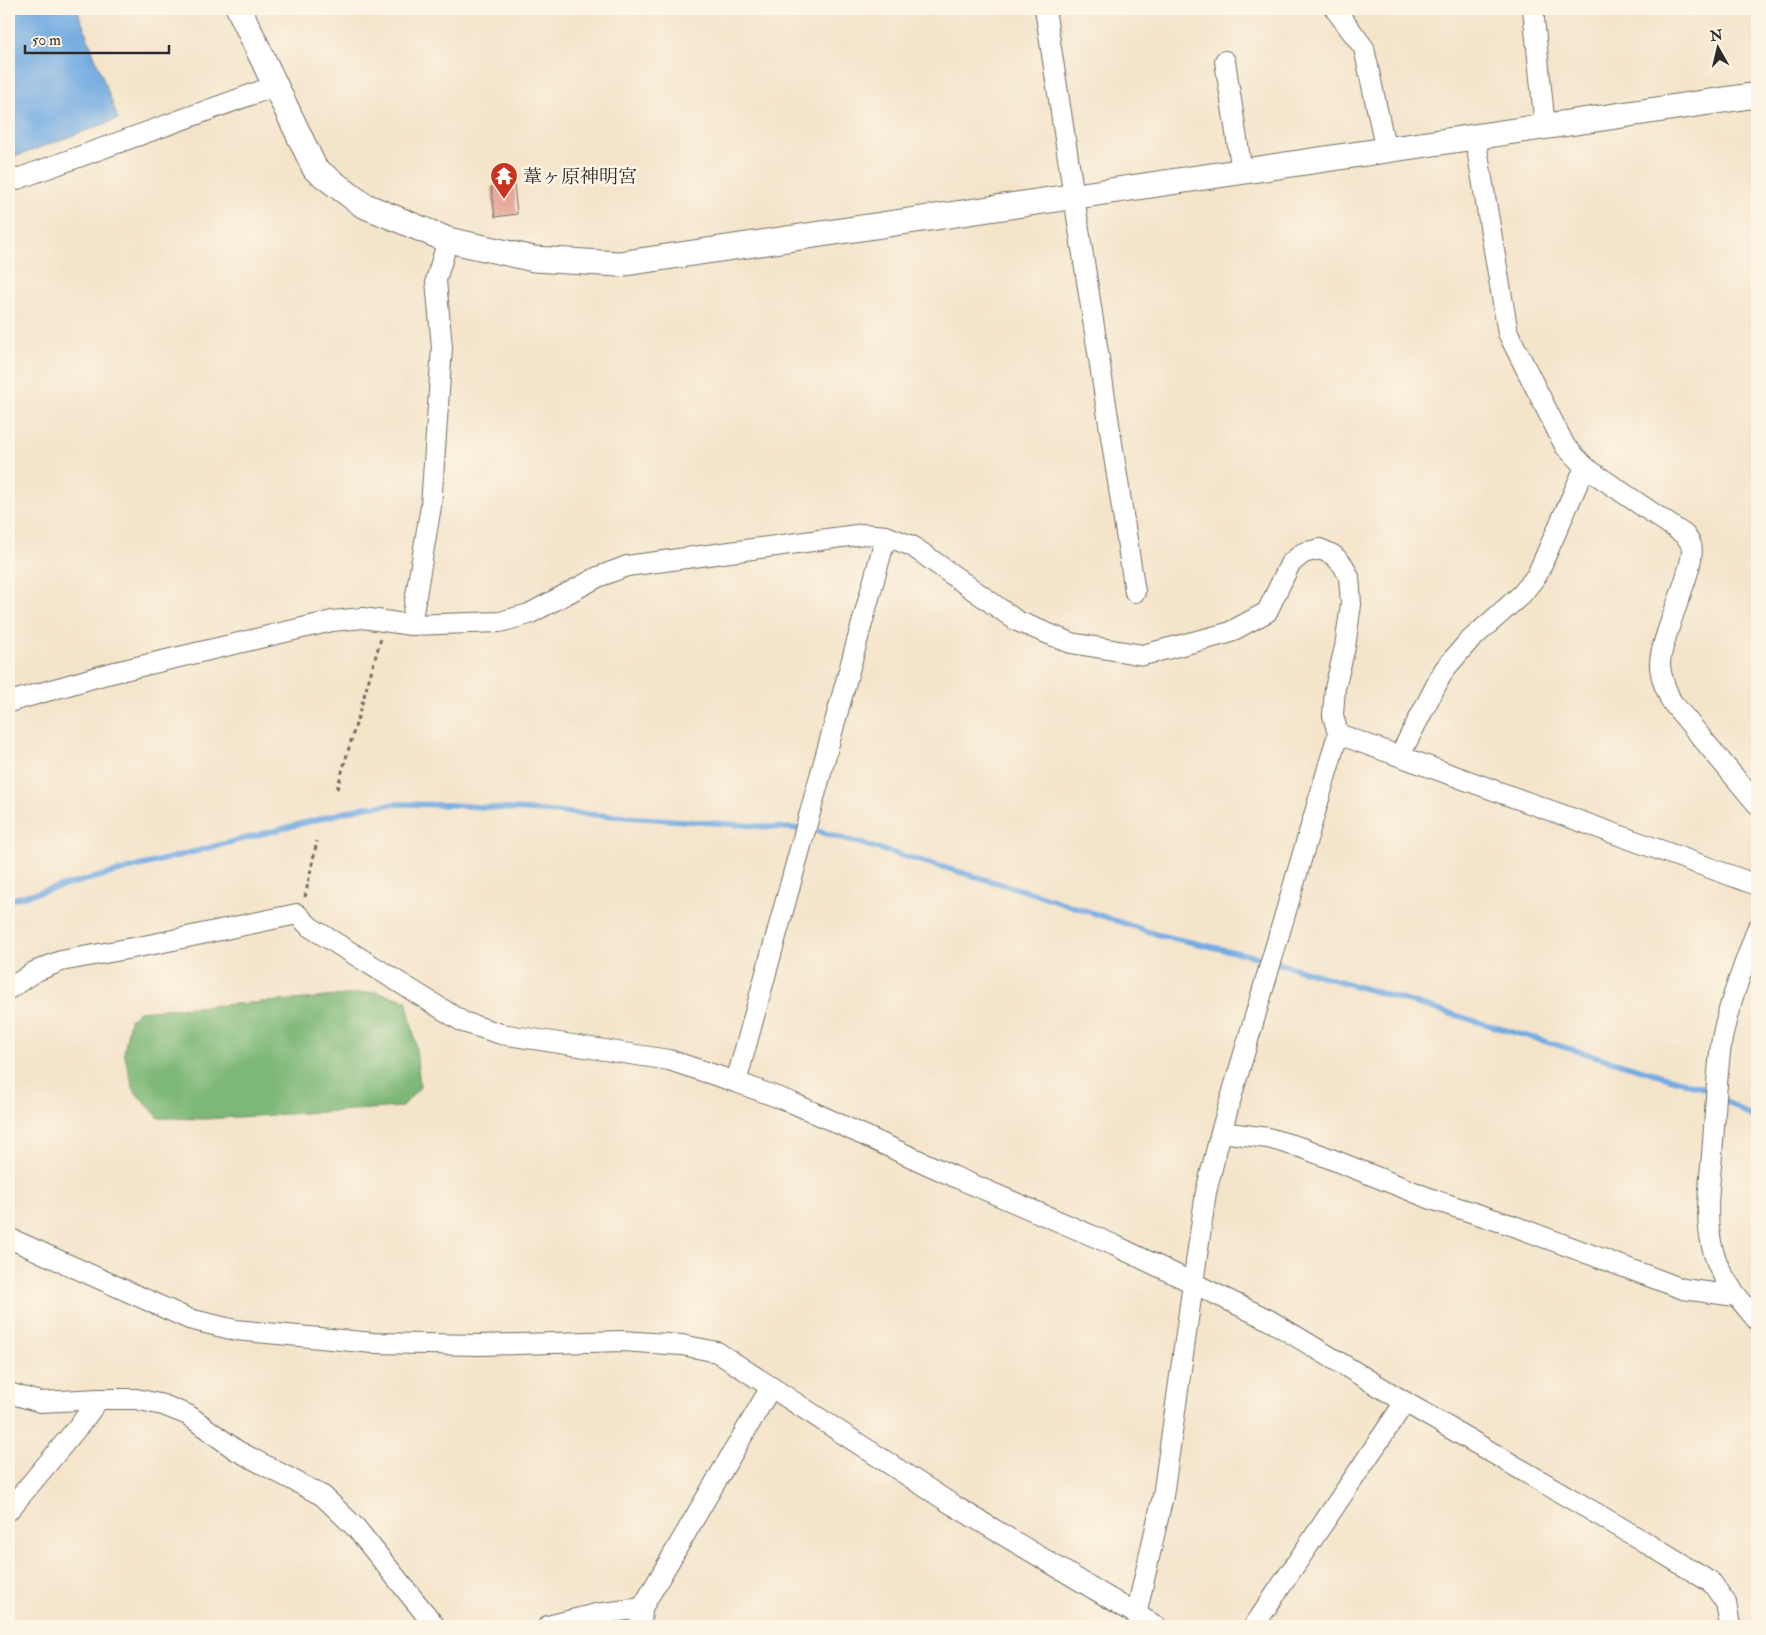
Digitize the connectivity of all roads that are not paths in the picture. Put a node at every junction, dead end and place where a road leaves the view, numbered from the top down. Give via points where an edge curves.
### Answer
1 (239, 9) edge
2 (1046, 9) edge
3 (1335, 9) edge
4 (1534, 9) edge
5 (1225, 61) dead end
6 (275, 86) junction
7 (1757, 95) edge
8 (1544, 127) junction
9 (1475, 137) junction
10 (1386, 151) junction
11 (1242, 172) junction
12 (9, 182) edge
13 (1074, 197) junction
14 (448, 240) junction
15 (1586, 468) junction
16 (886, 536) junction
17 (1135, 592) dead end
18 (411, 625) junction
19 (9, 702) edge
20 (1338, 734) junction
21 (1400, 755) junction
22 (1750, 783) edge
23 (1757, 804) edge
24 (1757, 885) edge
25 (1757, 929) edge
26 (9, 989) edge
27 (736, 1082) junction
28 (1221, 1132) junction
29 (9, 1238) edge
30 (1193, 1283) junction
31 (1736, 1296) junction
32 (1757, 1320) edge
33 (771, 1387) junction
34 (9, 1394) edge
35 (99, 1399) junction
36 (1405, 1402) junction
37 (9, 1510) edge
38 (1136, 1614) junction
39 (641, 1617) edge
40 (435, 1626) edge
41 (548, 1626) edge
42 (1156, 1626) edge
43 (1254, 1626) edge
44 (1730, 1626) edge

1 - 6 street
2 - 13 street
3 - 10 street via 1364,48
4 - 8 street
5 - 11 street
6 - 12 street
6 - 14 street via 315,168 363,205
7 - 8 street
8 - 9 street
9 - 10 street
9 - 15 street via 1508,333 1565,446
10 - 11 street
11 - 13 street
13 - 14 street via 619,264 534,259
13 - 17 street
14 - 18 street via 436,280 442,348 430,506
15 - 21 street via 1537,575 1522,594 1466,643 1444,670
15 - 22 street via 1685,535 1692,546 1691,561 1662,646 1662,681 1671,700
16 - 18 street via 864,534 626,566 529,614 500,622
16 - 20 street via 912,546 1017,621 1071,643 1143,655 1228,634 1267,612 1290,564 1303,553 1320,549 1333,555 1349,577 1351,604 1333,715
16 - 27 street
18 - 19 street via 362,618 332,621 107,674
20 - 21 street
20 - 28 street
21 - 24 street
22 - 23 street
25 - 31 street via 1721,1044 1708,1198 1708,1229 1714,1253 1722,1276
26 - 27 street via 34,972 62,961 297,914 310,927 463,1022 501,1034 669,1060
27 - 30 street via 793,1103
28 - 30 street via 1206,1192
28 - 31 street via 1268,1138 1306,1149 1434,1200 1683,1289
29 - 33 street via 189,1319 236,1330 373,1343 480,1345 622,1341 682,1345 717,1352
30 - 36 street via 1269,1320
30 - 38 street via 1164,1496
31 - 32 street
33 - 38 street via 953,1505
33 - 39 street
34 - 35 street via 40,1402
35 - 37 street
35 - 40 street via 136,1399 188,1415 236,1450 323,1496 356,1528
36 - 43 street
36 - 44 street via 1712,1583 1726,1603
38 - 42 street
39 - 41 street via 596,1614

